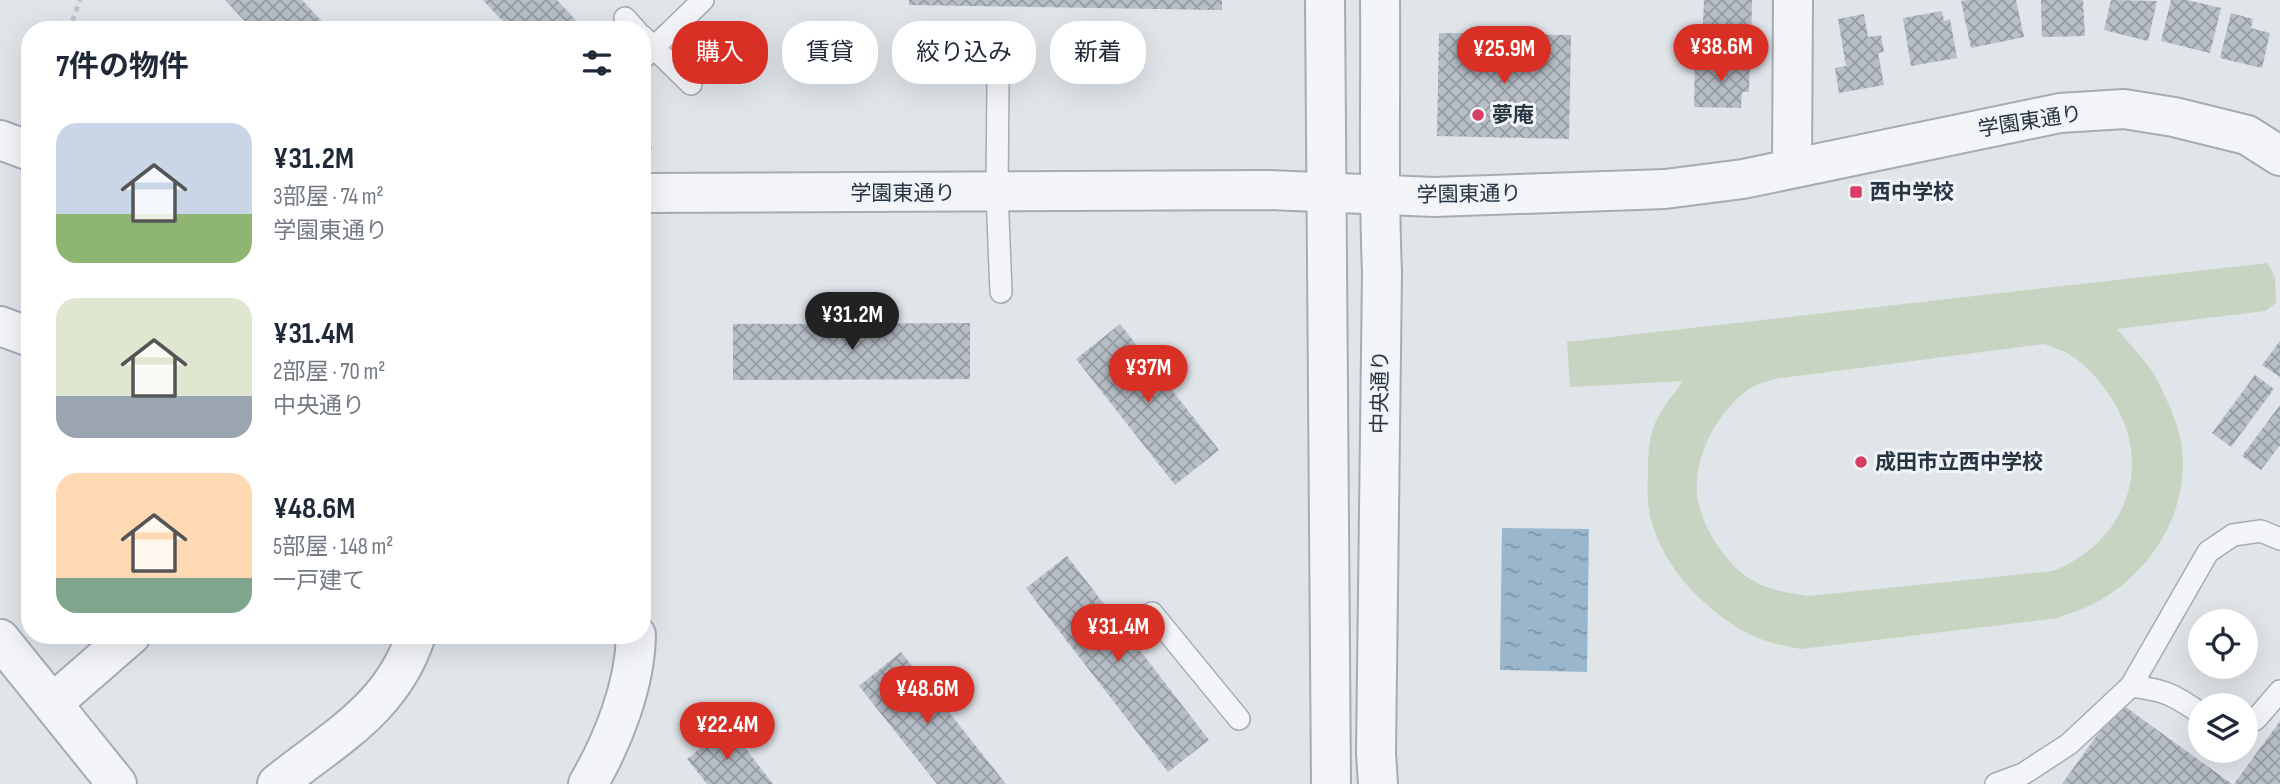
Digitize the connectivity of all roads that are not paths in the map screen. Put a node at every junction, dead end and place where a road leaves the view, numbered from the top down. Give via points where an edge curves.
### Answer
1 (703, 0) edge
2 (1325, 0) edge
3 (1380, 0) edge
4 (1793, 0) edge
5 (651, 44) edge
6 (651, 52) edge
7 (672, 69) edge
8 (998, 84) edge
9 (0, 140) edge
10 (21, 148) edge
11 (2280, 156) edge
12 (1792, 168) junction
13 (997, 192) junction
14 (651, 193) edge
15 (1325, 193) junction
16 (1378, 194) junction
17 (1001, 292) dead end
18 (0, 326) edge
19 (21, 334) edge
20 (2280, 540) edge
21 (1152, 613) dead end
22 (0, 639) edge
23 (121, 644) edge
24 (413, 644) edge
25 (635, 644) edge
26 (2131, 686) junction
27 (2280, 691) edge
28 (53, 703) junction
29 (2188, 705) edge
30 (2258, 717) edge
31 (1239, 719) dead end
32 (117, 784) edge
33 (277, 784) edge
34 (588, 784) edge
35 (1331, 784) edge
36 (1378, 784) edge
37 (1996, 784) edge

1 - 5 lane
2 - 15 street
3 - 16 street, 中央通り
4 - 12 street
6 - 7 lane
8 - 13 lane
9 - 10 street
11 - 12 street, 学園東通り via 2247,135 2124,110 2060,113
12 - 16 street, 学園東通り via 1665,189 1434,197
13 - 14 street, 学園東通り
13 - 15 street, 学園東通り
13 - 17 lane
15 - 16 street, 学園東通り
15 - 35 street
16 - 36 street, 中央通り via 1382,272
18 - 19 street
20 - 26 lane via 2261,530 2233,535 2208,552
21 - 31 lane
22 - 28 street
23 - 28 street
24 - 33 street via 404,667 383,698
25 - 34 street via 616,725
26 - 29 lane via 2160,690
26 - 37 lane via 2069,744 2023,774
27 - 30 lane
28 - 32 street

